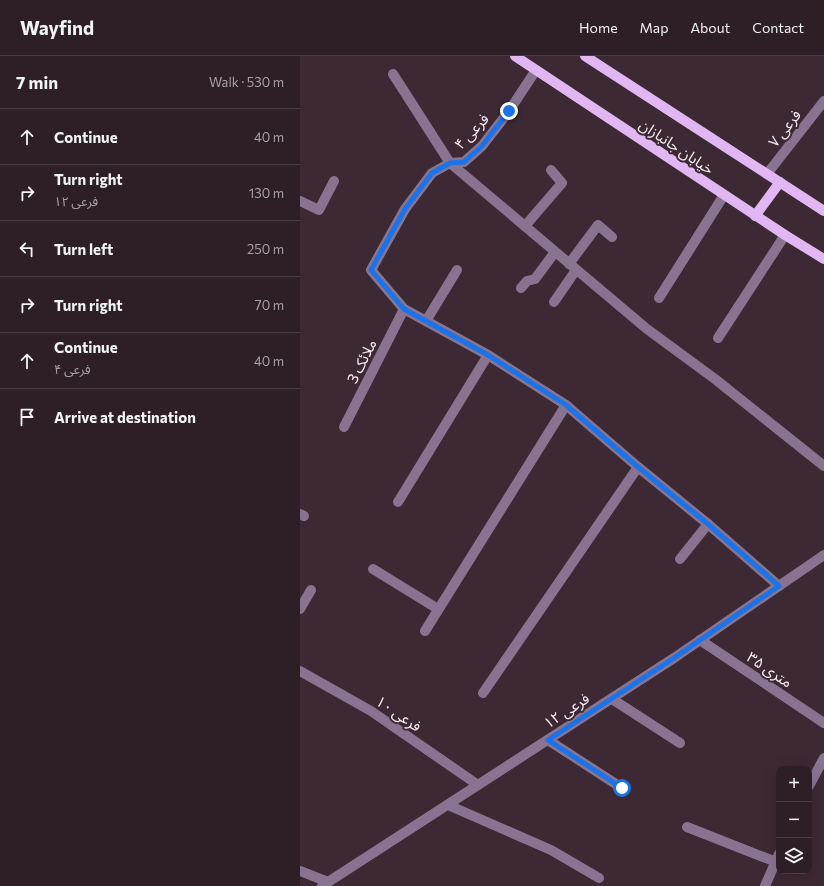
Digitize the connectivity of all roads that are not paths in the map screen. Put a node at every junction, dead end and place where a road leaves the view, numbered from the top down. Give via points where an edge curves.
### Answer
1 (515, 56) edge
2 (585, 56) edge
3 (536, 70) junction
4 (393, 74) dead end
5 (824, 101) edge
6 (450, 163) junction
7 (550, 170) dead end
8 (767, 174) junction
9 (334, 180) dead end
10 (780, 182) junction
11 (724, 195) junction
12 (300, 201) edge
13 (824, 211) edge
14 (755, 216) junction
15 (524, 226) junction
16 (785, 235) junction
17 (612, 237) dead end
18 (554, 252) junction
19 (824, 259) edge
20 (572, 267) junction
21 (457, 270) dead end
22 (521, 288) dead end
23 (659, 298) dead end
24 (554, 302) dead end
25 (404, 309) junction
26 (426, 321) junction
27 (718, 338) dead end
28 (488, 355) junction
29 (566, 405) junction
30 (344, 427) dead end
31 (824, 466) edge
32 (638, 467) junction
33 (398, 502) dead end
34 (708, 524) junction
35 (824, 555) edge
36 (680, 559) dead end
37 (373, 569) dead end
38 (779, 586) junction
39 (311, 590) dead end
40 (300, 608) edge
41 (438, 609) junction
42 (425, 631) dead end
43 (700, 640) junction
44 (300, 671) edge
45 (483, 693) dead end
46 (612, 699) junction
47 (824, 723) edge
48 (548, 740) junction
49 (680, 743) dead end
50 (824, 758) edge
51 (812, 780) edge
52 (478, 785) junction
53 (622, 788) dead end
54 (448, 805) junction
55 (687, 827) dead end
56 (776, 858) edge
57 (776, 860) edge
58 (300, 871) edge
59 (599, 878) dead end
60 (325, 884) edge
61 (764, 886) edge

1 - 3 main road, خیابان جانبازان
2 - 8 main road, خیابان جانبازان
3 - 6 street, فرعی ۴ via 482,146 464,162
3 - 11 main road, خیابان جانبازان
4 - 6 street
5 - 8 street, فرعی ۷
6 - 15 street
6 - 25 street, فرعی ۴ via 432,173 405,209 371,270
7 - 15 street via 562,182
8 - 10 main road, خیابان جانبازان
9 - 12 street via 319,210
10 - 13 main road, خیابان جانبازان
10 - 14 main road
11 - 14 main road, خیابان جانبازان
11 - 23 street
14 - 16 main road, خیابان جانبازان
15 - 18 street
16 - 19 main road, خیابان جانبازان
16 - 27 street
17 - 20 street via 598,225
18 - 20 street
18 - 22 street via 534,279 527,281
20 - 24 street
20 - 31 street via 647,329 715,379
21 - 26 street
25 - 26 street
25 - 30 street, ملائک 3
26 - 28 street
28 - 29 street
28 - 33 street
29 - 32 street
29 - 41 street
32 - 34 street
32 - 45 street
34 - 36 street
34 - 38 street
35 - 38 street, فرعی ۱۲
37 - 41 street
38 - 43 street, فرعی ۱۲
39 - 40 street
41 - 42 street
43 - 46 street, فرعی ۱۲
43 - 47 street, ۳۵ متری
44 - 52 street, فرعی ۱۰ via 371,710
46 - 48 street, فرعی ۱۲
46 - 49 street
48 - 52 street, فرعی ۱۲
48 - 53 street
50 - 51 street
52 - 54 street, فرعی ۱۲
54 - 59 street via 551,850
54 - 60 street, فرعی ۱۲
55 - 56 street
57 - 61 street
58 - 60 street

